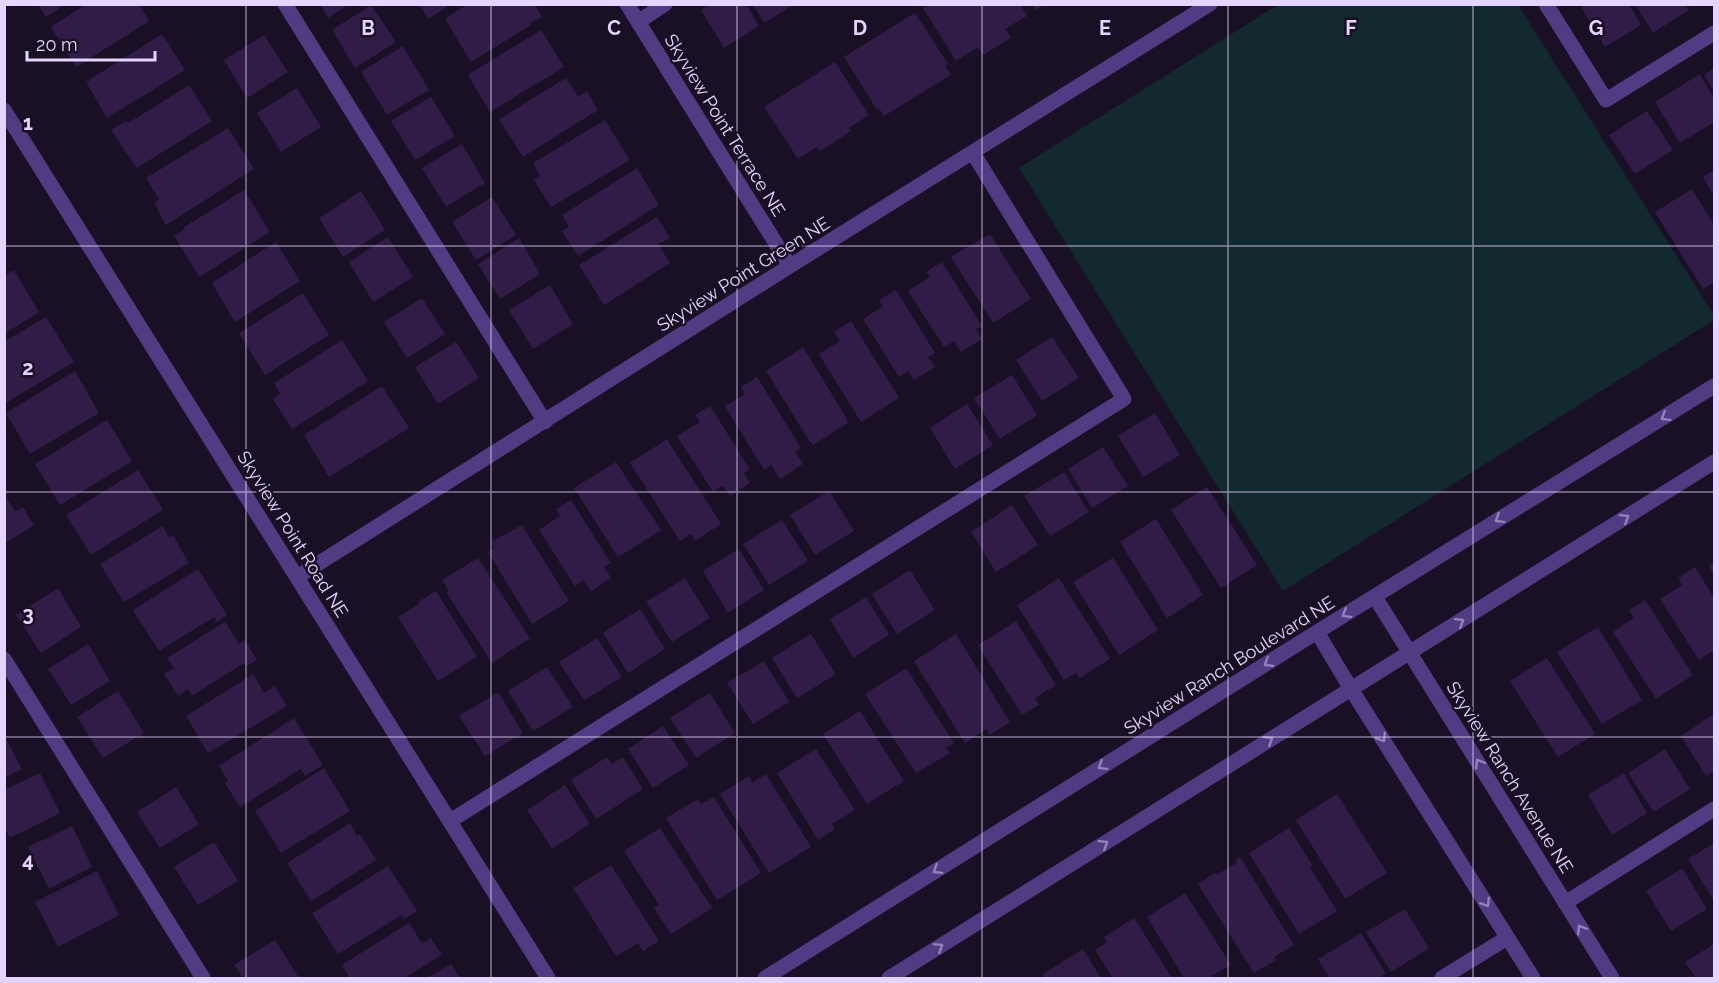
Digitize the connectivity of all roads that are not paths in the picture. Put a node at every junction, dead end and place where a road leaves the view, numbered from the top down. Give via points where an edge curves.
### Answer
1 (285, 4) edge
2 (627, 4) edge
3 (665, 4) edge
4 (1210, 4) edge
5 (1546, 4) edge
6 (638, 22) junction
7 (1714, 33) edge
8 (4, 110) edge
9 (973, 153) junction
10 (790, 266) junction
11 (1714, 386) edge
12 (545, 422) junction
13 (1714, 462) edge
14 (297, 577) junction
15 (1375, 597) junction
16 (1317, 632) junction
17 (1410, 653) junction
18 (4, 659) edge
19 (1351, 689) junction
20 (1714, 809) edge
21 (450, 821) junction
22 (1565, 903) junction
23 (1508, 938) junction
24 (203, 978) edge
25 (548, 978) edge
26 (765, 978) edge
27 (889, 978) edge
28 (1442, 978) edge
29 (1533, 978) edge
30 (1612, 978) edge

1 - 12 street
2 - 6 street, Skyview Point Terrace NE
3 - 6 street
4 - 9 street, Skyview Point Green NE
5 - 7 street via 1606,100
6 - 10 street, Skyview Point Terrace NE
8 - 14 street, Skyview Point Road NE
9 - 10 street, Skyview Point Green NE
9 - 21 street via 1124,399
10 - 12 street, Skyview Point Green NE
11 -> 15 street, Skyview Ranch Boulevard NE
12 - 14 street, Skyview Point Green NE
17 -> 13 street
14 - 21 street, Skyview Point Road NE
15 -> 16 street, Skyview Ranch Boulevard NE
15 - 17 street, Skyview Ranch Avenue NE
16 - 19 street
16 -> 26 street, Skyview Ranch Boulevard NE
17 - 19 street
22 -> 17 street, Skyview Ranch Avenue NE
18 - 24 street
19 -> 23 street
27 -> 19 street
20 - 22 street
21 - 25 street, Skyview Point Road NE
30 -> 22 street, Skyview Ranch Avenue NE
23 - 28 street
23 - 29 street

